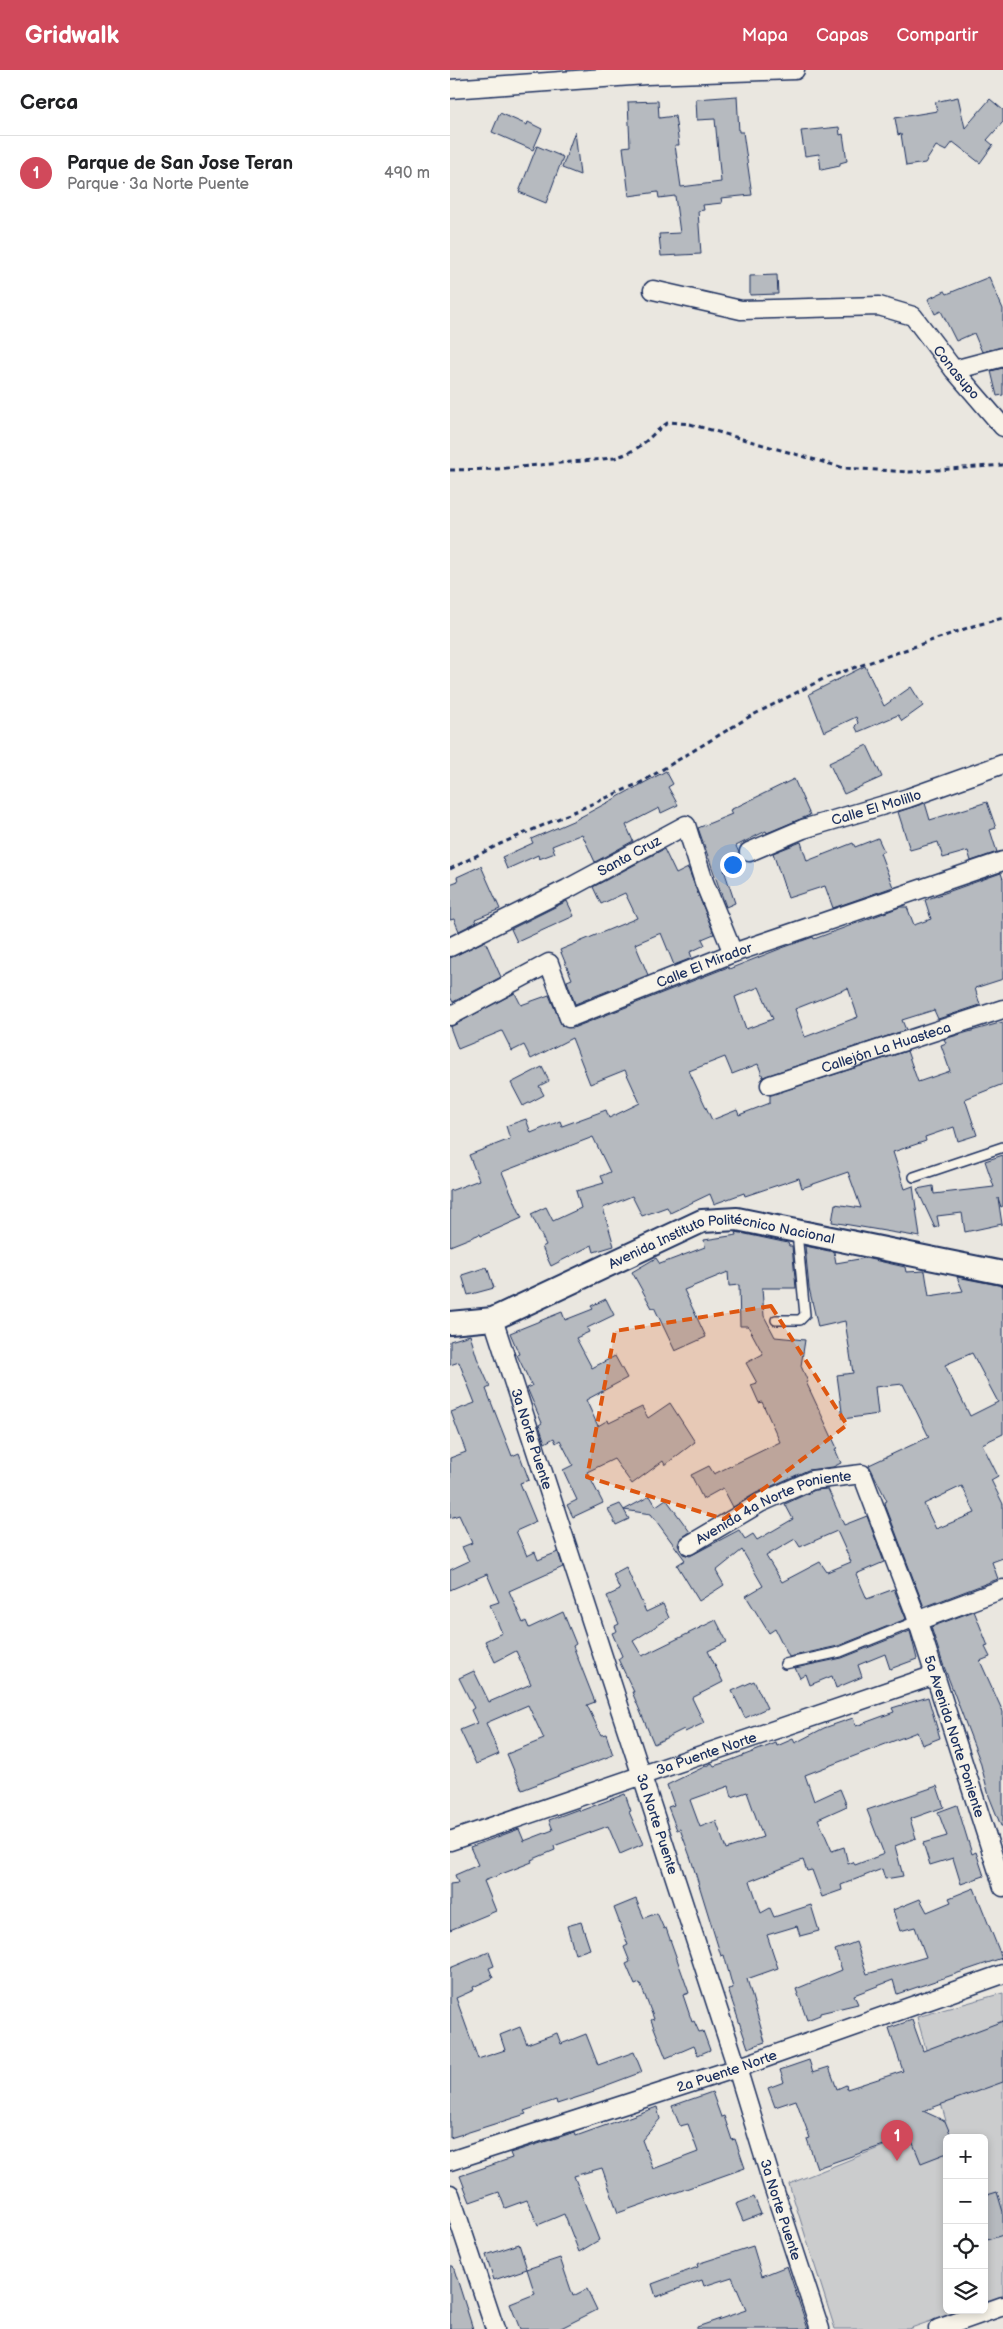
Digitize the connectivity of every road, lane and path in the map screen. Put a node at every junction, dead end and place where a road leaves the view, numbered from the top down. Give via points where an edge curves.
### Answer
1 (795, 70) edge
2 (645, 72) edge
3 (450, 88) edge
4 (653, 290) dead end
5 (1003, 357) edge
6 (954, 370) junction
7 (1003, 427) edge
8 (1003, 465) edge
9 (450, 470) edge
10 (1003, 618) edge
11 (1003, 764) edge
12 (749, 852) dead end
13 (1003, 861) edge
14 (450, 869) edge
15 (450, 947) edge
16 (733, 953) junction
17 (1003, 1009) edge
18 (450, 1016) edge
19 (770, 1085) dead end
20 (1003, 1147) edge
21 (914, 1177) dead end
22 (796, 1230) junction
23 (1003, 1273) edge
24 (493, 1319) junction
25 (776, 1320) dead end
26 (450, 1323) edge
27 (689, 1545) dead end
28 (1003, 1590) edge
29 (916, 1617) junction
30 (785, 1664) dead end
31 (935, 1675) junction
32 (641, 1777) junction
33 (450, 1841) edge
34 (1003, 1887) edge
35 (1003, 1974) edge
36 (737, 2068) junction
37 (450, 2161) edge
38 (450, 2194) edge
39 (1003, 2306) edge
40 (495, 2329) edge
41 (820, 2329) edge
42 (938, 2329) edge

1 - 2 street
2 - 3 street
4 - 6 street, Conasupo via 741,310 879,306 913,316
5 - 6 street
6 - 7 street, Conasupo
8 - 9 path via 910,472 844,468 690,424 669,422 641,446 614,458
10 - 14 path via 825,678 749,717 640,783
11 - 12 street, Calle El Molillo via 908,798 803,829
13 - 16 street, Calle El Mirador
15 - 16 street, Santa Cruz via 686,825 704,882
16 - 18 street, Calle El Mirador via 568,1018 549,963
17 - 19 street, Callejón La Huasteca
20 - 21 lane
22 - 23 street, Avenida Instituto Politécnico Nacional
22 - 24 street, Avenida Instituto Politécnico Nacional via 737,1219 702,1221
22 - 25 lane via 805,1315 800,1320
24 - 26 street, Avenida Instituto Politécnico Nacional
24 - 32 street, 3a Norte Puente
27 - 29 street, Avenida 4a Norte Poniente via 760,1503 812,1480 862,1474
28 - 29 street
29 - 30 lane via 840,1652
29 - 31 street, 5a Avenida Norte Poniente
31 - 32 street, 3a Puente Norte
31 - 34 street, 5a Avenida Norte Poniente
32 - 33 street, 3a Puente Norte
32 - 36 street, 3a Norte Puente
35 - 36 street, 2a Puente Norte
36 - 37 street, 2a Puente Norte
36 - 41 street, 3a Norte Puente
38 - 40 street
39 - 42 street

